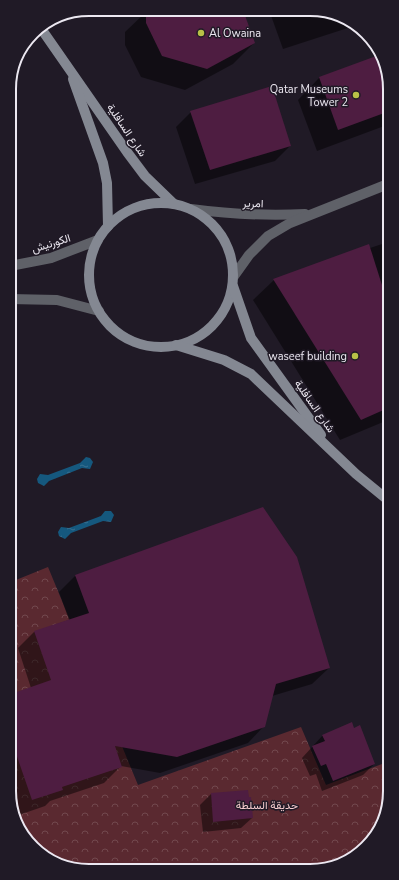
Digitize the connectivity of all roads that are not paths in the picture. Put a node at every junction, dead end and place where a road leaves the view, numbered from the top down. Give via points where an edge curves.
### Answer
1 (44, 32) edge
2 (67, 64) junction
3 (383, 186) edge
4 (174, 204) junction
5 (190, 208) junction
6 (315, 213) junction
7 (108, 226) junction
8 (98, 240) junction
9 (16, 265) edge
10 (233, 281) junction
11 (16, 299) edge
12 (99, 311) junction
13 (176, 345) junction
14 (335, 454) junction
15 (383, 496) edge

1 - 2 street, شارع السافلية
2 - 4 street, شارع السافلية via 145,176
2 - 7 street, شارع السافلية via 103,163 107,184
3 - 6 street, امرير
4 - 5 street, شارع السافلية
4 - 7 street, شارع السافلية via 156,203 138,207 122,214
5 - 6 street, امرير via 254,215
5 - 10 street, شارع السافلية via 207,219 220,233 229,250
6 - 10 street, امرير via 290,223 268,236 249,254
7 - 8 street, شارع السافلية
8 - 9 street, الكورنيش via 51,258
8 - 12 street, شارع السافلية via 92,254 89,283
10 - 13 street via 227,304 217,320 204,333
10 - 14 street, شارع السافلية via 251,338
11 - 12 street via 57,300
12 - 13 street, شارع السافلية via 109,325 138,343 155,346
13 - 14 street, شارع السافلية via 224,360 251,374
14 - 15 street, شارع السافلية

